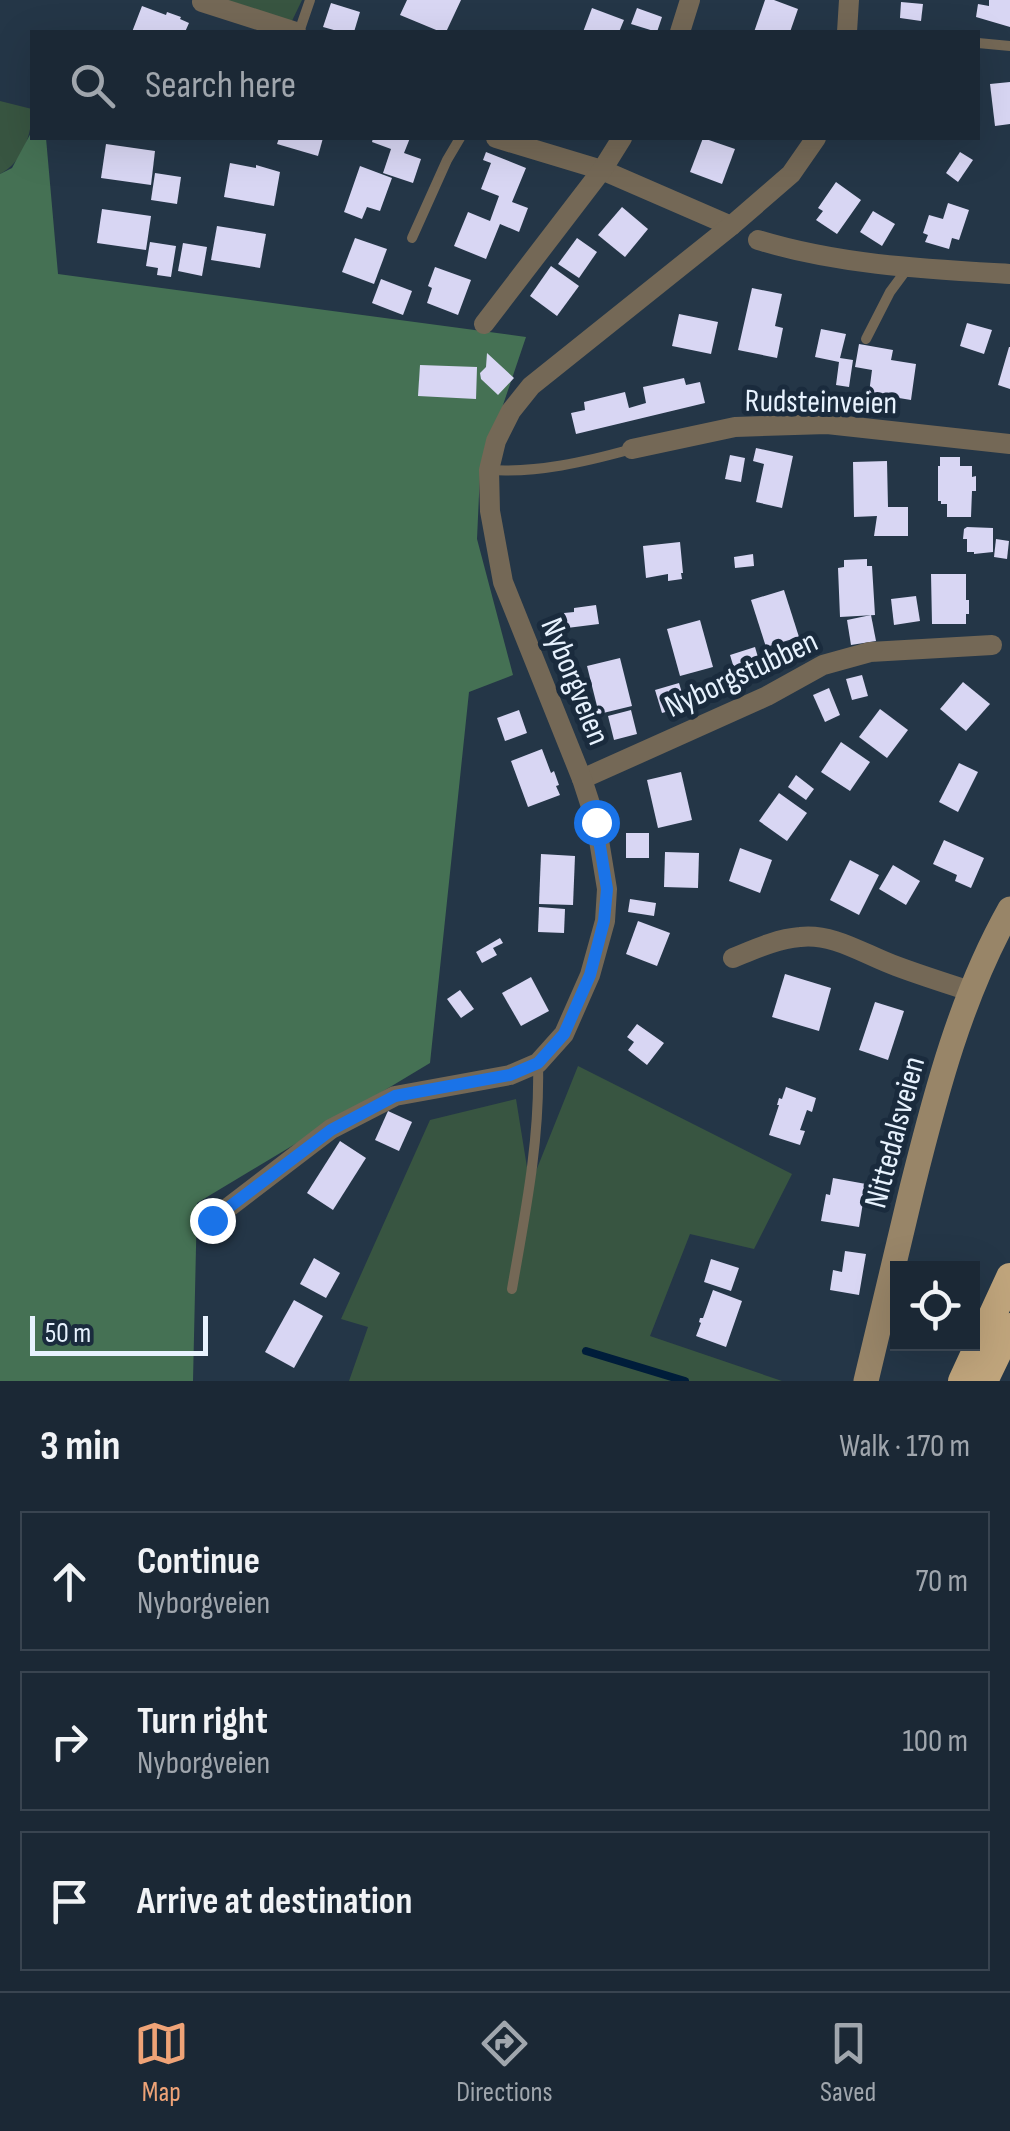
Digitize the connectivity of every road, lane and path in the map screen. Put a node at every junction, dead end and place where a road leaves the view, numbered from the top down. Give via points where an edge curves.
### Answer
1 (310, 0) edge
2 (690, 0) edge
3 (849, 0) edge
4 (202, 1) edge
5 (292, 30) edge
6 (299, 30) edge
7 (681, 30) edge
8 (847, 30) edge
9 (980, 43) edge
10 (1010, 46) edge
11 (459, 140) edge
12 (503, 140) edge
13 (621, 140) edge
14 (815, 140) edge
15 (602, 170) junction
16 (731, 226) junction
17 (412, 238) dead end
18 (758, 240) dead end
19 (907, 268) junction
20 (1010, 274) edge
21 (484, 324) dead end
22 (866, 339) dead end
23 (1010, 444) edge
24 (632, 448) joint
25 (489, 470) junction
26 (992, 645) dead end
27 (582, 779) junction
28 (1010, 908) edge
29 (733, 958) dead end
30 (970, 991) junction
31 (538, 1063) junction
32 (212, 1220) dead end
33 (1010, 1277) edge
34 (512, 1289) dead end
35 (1010, 1327) edge
36 (866, 1381) edge
37 (962, 1381) edge
38 (984, 1381) edge

1 - 6 lane
2 - 7 street
3 - 8 street
4 - 5 street
9 - 10 lane
11 - 17 lane
12 - 15 street
13 - 15 street
14 - 16 street, Nyborgveien via 790,174
15 - 16 street
15 - 21 street
16 - 25 street, Nyborgveien via 531,386 511,411
18 - 19 street via 800,253
19 - 20 street
19 - 22 lane
23 - 24 street, Rudsteinveien via 827,424 735,427
24 - 25 lane via 558,466
25 - 27 street, Nyborgveien via 504,582
26 - 27 street, Nyborgstubben via 870,652 823,665
27 - 31 street, Nyborgveien via 604,864 604,921 564,1034
28 - 30 main road, Nittedalsveien
29 - 30 street via 773,942 823,938
30 - 36 main road, Nittedalsveien via 928,1124
31 - 32 street via 510,1075 395,1096 331,1130
31 - 34 lane via 534,1162
33 - 37 highway
35 - 38 highway

